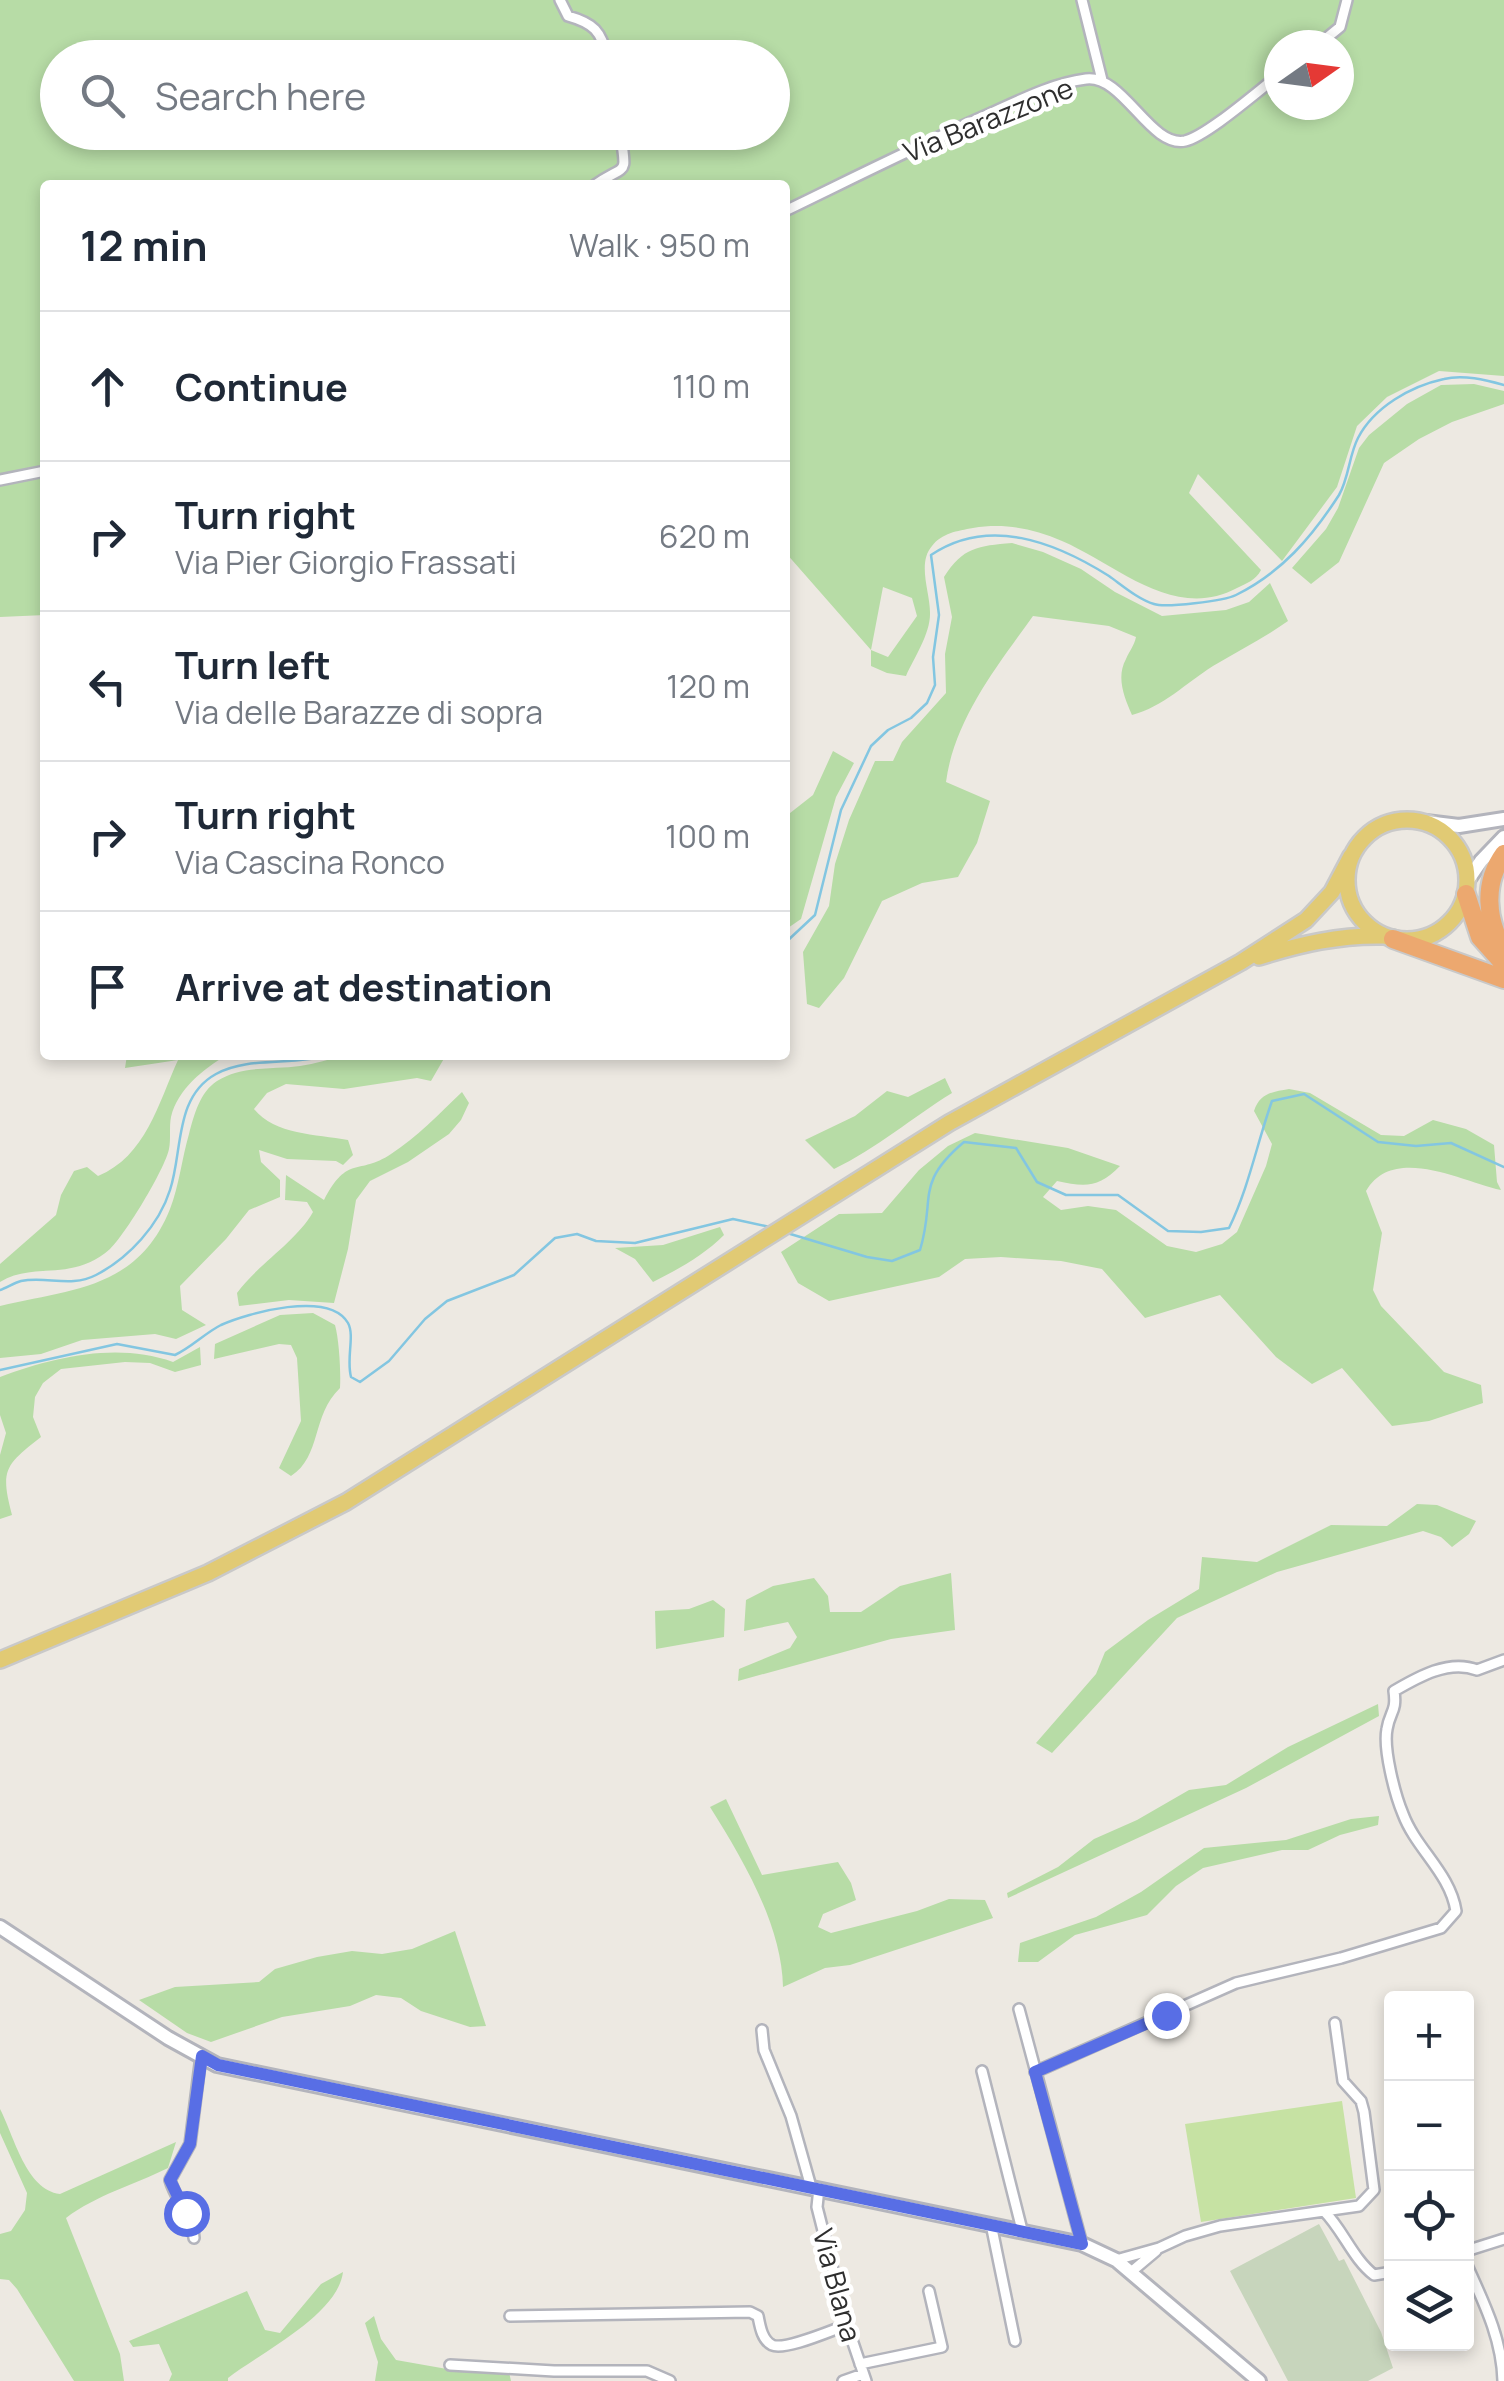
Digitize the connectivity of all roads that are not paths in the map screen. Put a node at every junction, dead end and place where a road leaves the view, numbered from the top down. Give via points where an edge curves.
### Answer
1 (560, 0) edge
2 (1082, 0) edge
3 (1346, 0) edge
4 (1337, 30) edge
5 (603, 40) edge
6 (1102, 80) junction
7 (1264, 85) edge
8 (623, 150) edge
9 (606, 180) edge
10 (790, 209) edge
11 (40, 472) edge
12 (0, 480) edge
13 (1504, 818) edge
14 (1426, 822) junction
15 (1504, 837) edge
16 (1504, 854) edge
17 (1352, 856) junction
18 (1467, 887) junction
19 (1388, 937) junction
20 (1504, 950) edge
21 (1241, 962) junction
22 (1504, 964) edge
23 (1504, 979) edge
24 (0, 1660) edge
25 (1504, 1660) edge
26 (0, 1927) edge
27 (1019, 2010) dead end
28 (1335, 2023) dead end
29 (762, 2030) dead end
30 (202, 2056) junction
31 (982, 2070) dead end
32 (1035, 2072) junction
33 (815, 2188) junction
34 (1324, 2212) junction
35 (991, 2224) junction
36 (1022, 2230) junction
37 (194, 2238) dead end
38 (1504, 2239) edge
39 (1082, 2244) junction
40 (1159, 2248) junction
41 (1474, 2248) edge
42 (1116, 2260) junction
43 (1131, 2272) junction
44 (1384, 2273) edge
45 (1474, 2280) edge
46 (929, 2292) dead end
47 (510, 2316) dead end
48 (847, 2325) junction
49 (1015, 2341) dead end
50 (450, 2365) dead end
51 (863, 2373) edge
52 (670, 2381) edge
53 (843, 2381) edge
54 (1259, 2381) edge
55 (1503, 2381) edge

1 - 5 street via 568,16 588,22
2 - 6 street
3 - 4 street
6 - 7 street, Via Barazzone via 1166,137 1183,142
6 - 10 street, Via Barazzone via 1041,91
8 - 9 street via 626,165
11 - 12 street
13 - 14 street via 1459,826
14 - 17 main road via 1382,824
14 - 18 main road via 1452,838 1466,865
15 - 18 street via 1480,860
16 - 20 highway via 1489,896 1492,926
17 - 19 main road via 1351,903 1370,928
17 - 21 main road via 1306,920
18 - 19 main road via 1460,909 1439,932
18 - 22 highway via 1480,937
19 - 21 main road via 1312,940
19 - 23 highway
21 - 24 main road via 949,1123 346,1502 208,1573
25 - 32 street via 1476,1670 1462,1664 1394,1691 1396,1708 1387,1729 1396,1791 1404,1816 1452,1891 1452,1920 1357,1953 1236,1982
26 - 30 street
27 - 32 street
28 - 34 street via 1343,2081 1364,2112 1374,2190 1359,2206
29 - 33 street, Via Blana
30 - 33 street via 333,2090
30 - 37 street via 190,2144 170,2180
31 - 36 street
32 - 39 street
33 - 35 street
33 - 48 street, Via Blana
34 - 40 street via 1220,2226
34 - 44 street via 1365,2268
35 - 36 street
35 - 49 street
36 - 39 street
38 - 41 street
39 - 42 street
40 - 42 street
40 - 43 street
42 - 43 street
43 - 54 street
45 - 55 street via 1503,2359
46 - 51 street via 942,2347
47 - 48 street via 750,2312 771,2345 783,2346
48 - 51 street, Via Blana
50 - 52 street via 647,2371
51 - 53 street

